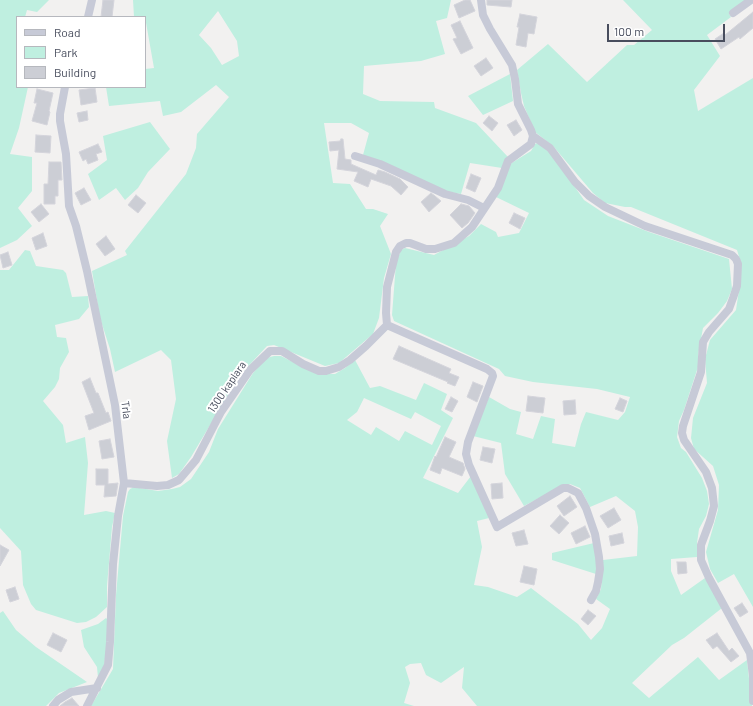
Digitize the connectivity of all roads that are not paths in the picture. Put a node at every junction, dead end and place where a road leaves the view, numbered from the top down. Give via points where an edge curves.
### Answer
1 (92, 0) edge
2 (481, 0) edge
3 (751, 0) edge
4 (733, 14) dead end
5 (88, 16) edge
6 (65, 88) edge
7 (532, 136) junction
8 (354, 156) dead end
9 (484, 208) junction
10 (387, 324) junction
11 (124, 483) junction
12 (591, 600) dead end
13 (96, 688) junction
14 (753, 701) edge
15 (53, 706) edge
16 (87, 706) edge

1 - 5 street
2 - 7 street via 483,15 512,65 518,104
3 - 4 street
6 - 11 street, Trla via 60,122 66,154 69,206 87,271 115,405
7 - 9 street via 531,144 508,161 502,181
7 - 14 street via 550,148 589,196 604,207 645,226 736,258 737,286 729,309 703,342 701,372 682,433 706,472 712,488 714,506 701,545 701,560 750,653
8 - 9 street via 380,164 440,192 468,200
9 - 10 street via 472,227 454,243 431,250 406,243 398,249 387,287
10 - 11 street, 1300 kaplara via 350,360 326,372 303,364 282,351 270,351 250,370 221,412 196,460 179,480 157,486
10 - 12 street via 492,373 468,442 466,454 472,471 497,527 563,488 578,494 595,534 599,556 598,582
11 - 13 street, Trla via 113,564 108,665
13 - 15 street via 71,692
13 - 16 street, Trla

